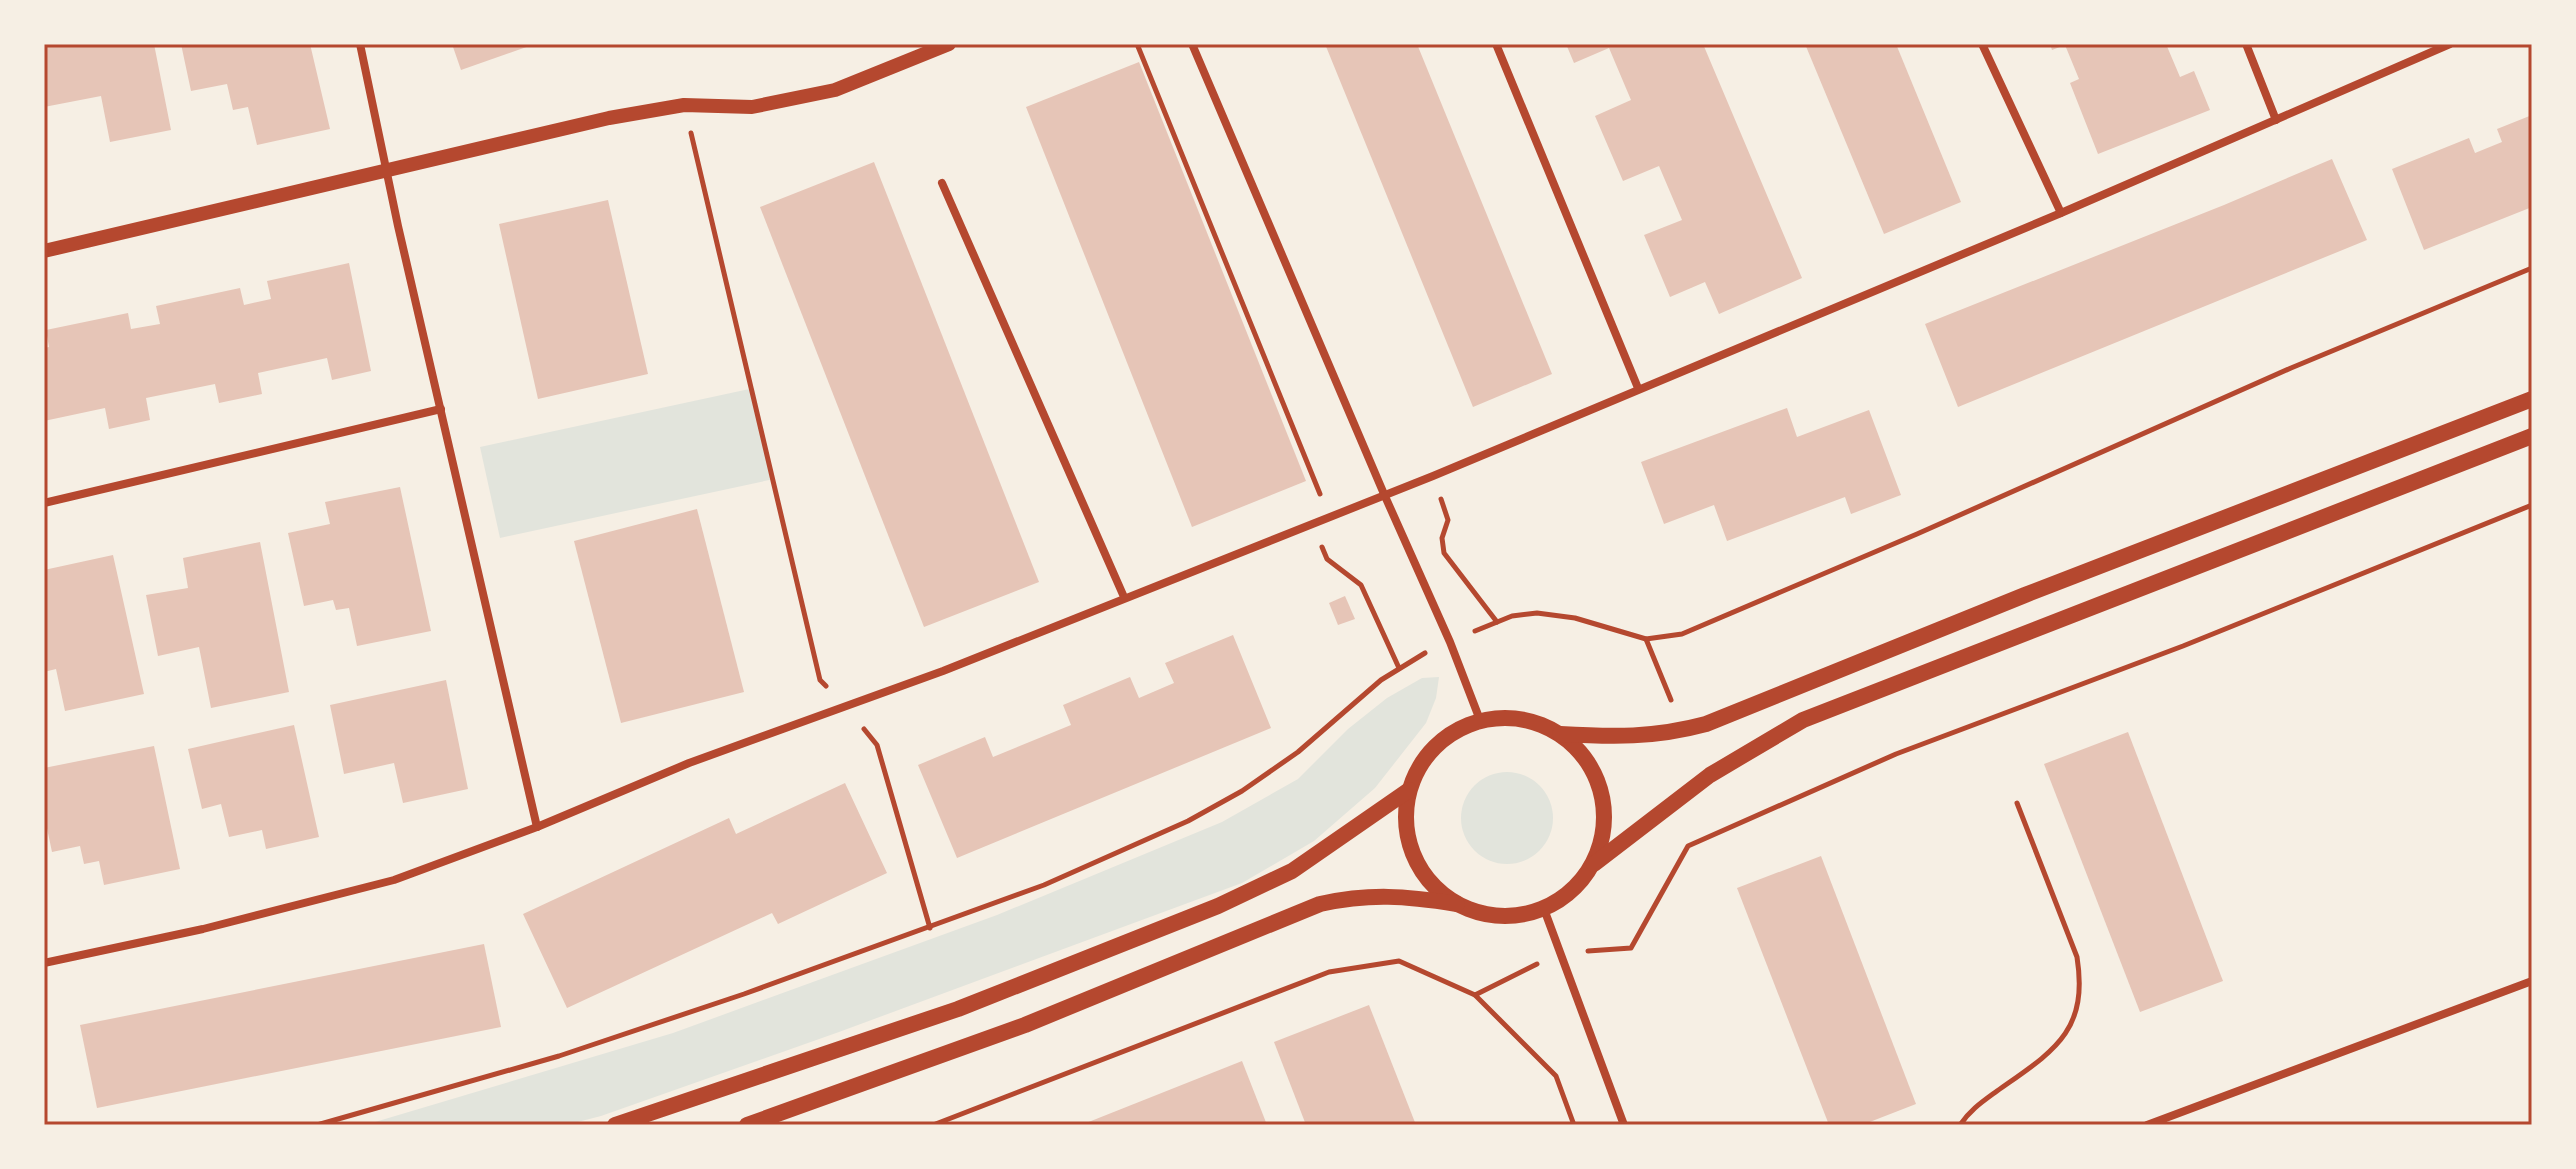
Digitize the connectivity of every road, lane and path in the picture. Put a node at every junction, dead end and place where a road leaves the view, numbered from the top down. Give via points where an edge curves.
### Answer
1 (360, 44) edge
2 (949, 44) edge
3 (1137, 44) edge
4 (1192, 44) edge
5 (1496, 44) edge
6 (1982, 44) edge
7 (2246, 44) edge
8 (2450, 44) edge
9 (684, 105) junction
10 (2276, 120) junction
11 (386, 171) junction
12 (942, 183) dead end
13 (2061, 213) junction
14 (44, 251) edge
15 (2532, 268) edge
16 (1638, 388) junction
17 (2532, 399) edge
18 (441, 409) junction
19 (2532, 436) edge
20 (1433, 476) junction
21 (1384, 494) junction
22 (44, 503) edge
23 (2532, 505) edge
24 (1312, 523) junction
25 (1124, 597) junction
26 (1497, 622) junction
27 (1646, 639) junction
28 (1450, 642) junction
29 (1399, 668) junction
30 (847, 708) junction
31 (1480, 720) junction
32 (1683, 730) junction
33 (1560, 734) junction
34 (1409, 790) junction
35 (2017, 803) dead end
36 (537, 827) junction
37 (1594, 864) junction
38 (1457, 904) junction
39 (1544, 909) junction
40 (930, 928) junction
41 (1560, 953) junction
42 (44, 963) edge
43 (2532, 981) edge
44 (1475, 995) junction
45 (317, 1125) edge
46 (615, 1125) edge
47 (747, 1125) edge
48 (933, 1125) edge
49 (1574, 1125) edge
50 (1624, 1125) edge
51 (1960, 1125) edge
52 (2147, 1125) edge

1 - 11 street
2 - 9 street via 835,90 752,107
3 - 24 path via 1323,502
4 - 21 street
5 - 16 street
6 - 13 street
7 - 10 street
8 - 10 street
9 - 11 street
9 - 30 path via 820,680
10 - 13 street
11 - 14 street
11 - 18 street
12 - 25 street
13 - 16 street
15 - 27 path via 1682,634
16 - 20 street
17 - 32 main road
18 - 22 street
18 - 36 street
19 - 37 main road via 1803,720 1710,775
20 - 21 street
20 - 26 path via 1448,520 1444,553
21 - 24 street
21 - 28 street
23 - 41 path via 2183,646 1896,754 1688,846 1631,948
24 - 25 street
24 - 29 path via 1327,559 1361,585
25 - 30 street
26 - 27 path via 1525,613 1555,614
26 - 28 path
27 - 32 path
28 - 29 path
28 - 31 street
29 - 40 path via 1242,791 1044,885
30 - 36 street via 689,763
30 - 40 path via 877,745
31 - 33 main road via 1521,719
31 - 34 main road via 1436,746
32 - 33 main road via 1626,738
33 - 37 main road via 1576,747 1599,782 1605,824
34 - 38 main road via 1410,846 1428,880
34 - 46 main road via 1292,871 1218,906 958,1009
35 - 51 path via 2077,957 2077,1008 2068,1031 2049,1054 1969,1111
36 - 42 street via 394,880
37 - 39 main road via 1581,883
38 - 39 main road via 1500,916
38 - 47 main road via 1371,895 1320,904 1025,1025
39 - 41 street
40 - 45 path via 559,1056
41 - 44 path
41 - 50 street
43 - 52 street
44 - 48 path via 1399,961 1329,972
44 - 49 path via 1556,1076

